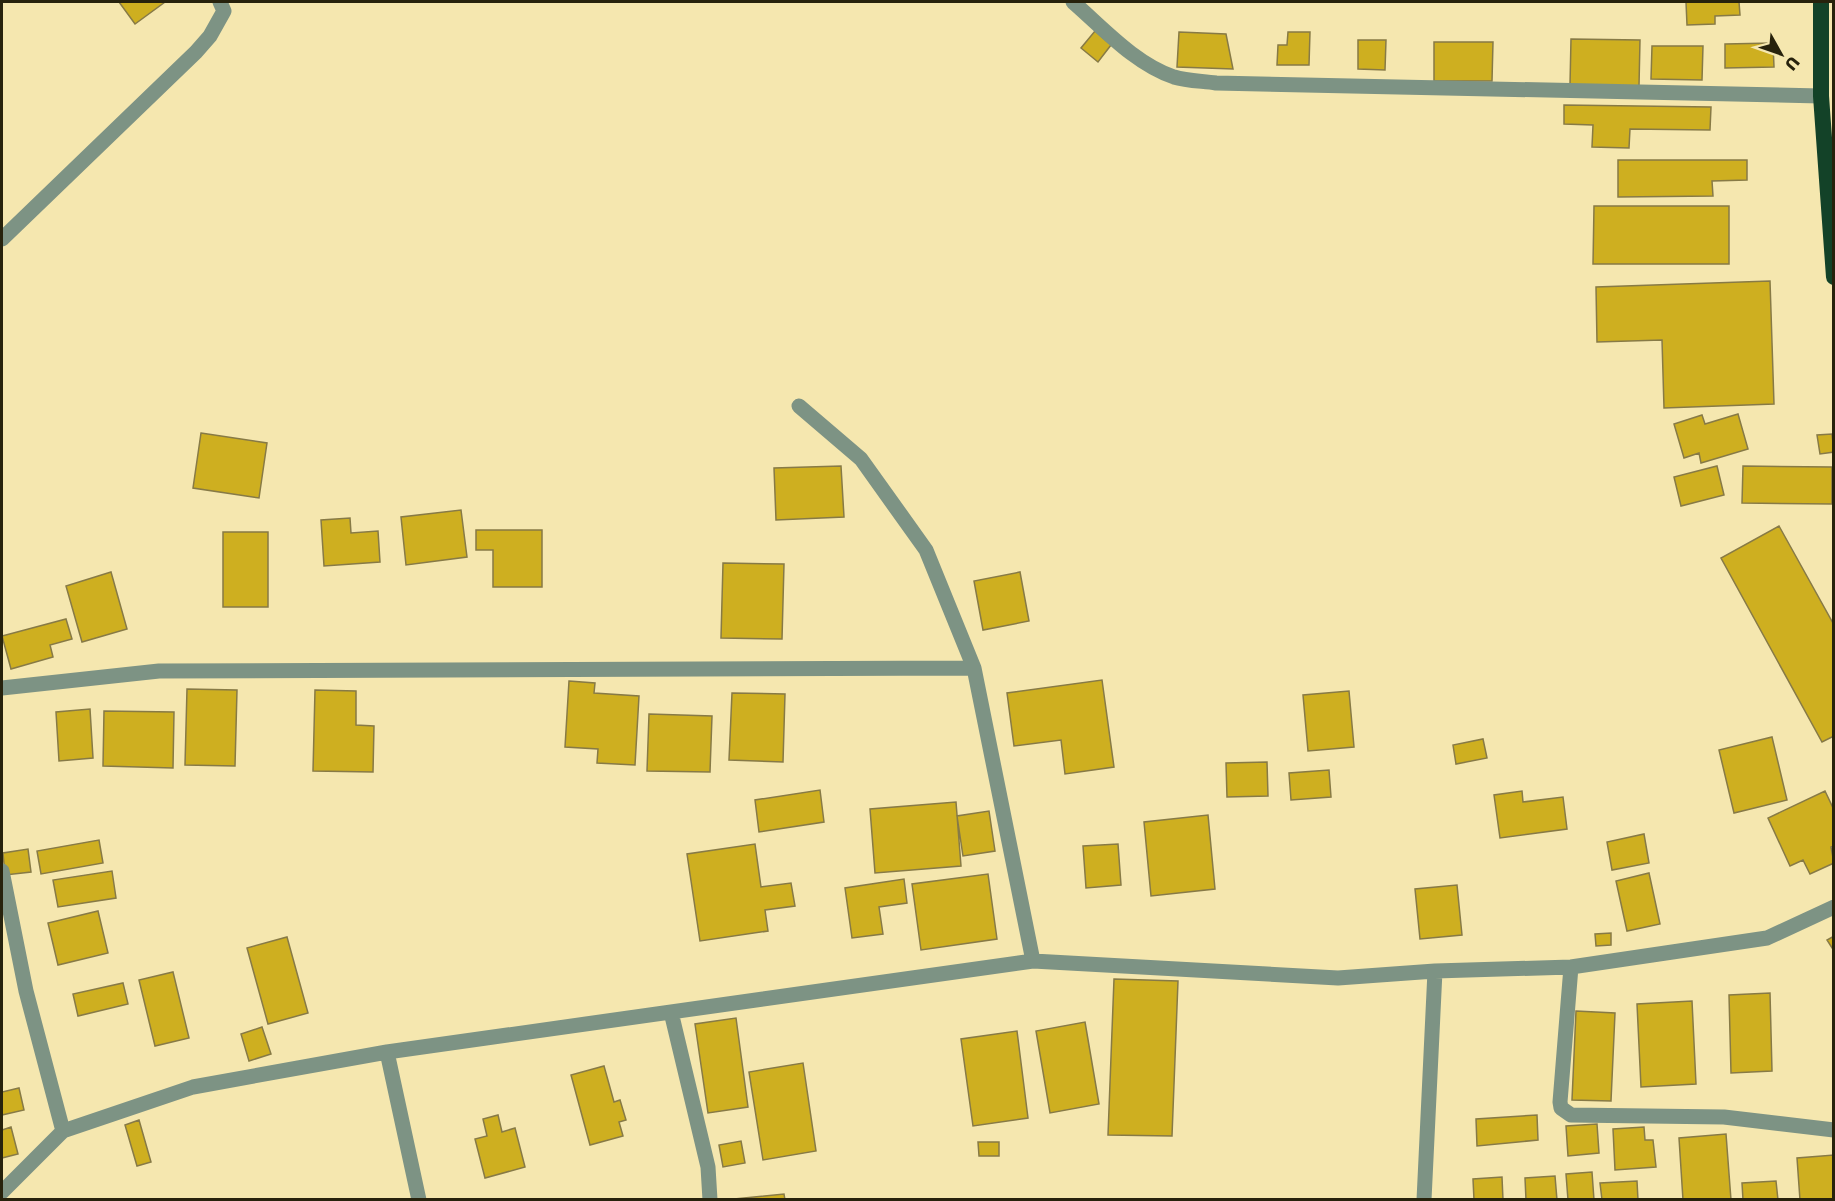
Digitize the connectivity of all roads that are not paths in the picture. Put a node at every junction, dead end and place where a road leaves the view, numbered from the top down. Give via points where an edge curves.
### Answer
1 (220, 2) edge
2 (1073, 2) edge
3 (1821, 2) edge
4 (1821, 96) junction
5 (2, 239) edge
6 (1833, 278) edge
7 (799, 406) dead end
8 (974, 668) junction
9 (2, 688) edge
10 (2, 871) edge
11 (1833, 906) edge
12 (1033, 961) junction
13 (1571, 967) junction
14 (1435, 971) junction
15 (672, 1012) junction
16 (387, 1052) junction
17 (1833, 1130) edge
18 (63, 1131) junction
19 (2, 1192) edge
20 (419, 1200) edge
21 (710, 1200) edge
22 (1424, 1200) edge

1 - 5 street via 224,11 196,52
2 - 4 street via 1158,70 1176,78 1206,82
3 - 4 highway
4 - 6 highway
7 - 8 street via 861,459 927,550
8 - 9 street via 159,671
8 - 12 street
10 - 18 street via 26,991
11 - 13 street via 1767,938
12 - 14 street via 1338,978
12 - 15 street
13 - 14 street
13 - 17 street via 1560,1102 1566,1112 1724,1117
14 - 22 street
15 - 16 street
15 - 21 street via 708,1167
16 - 18 street via 193,1086
16 - 20 street
18 - 19 street

